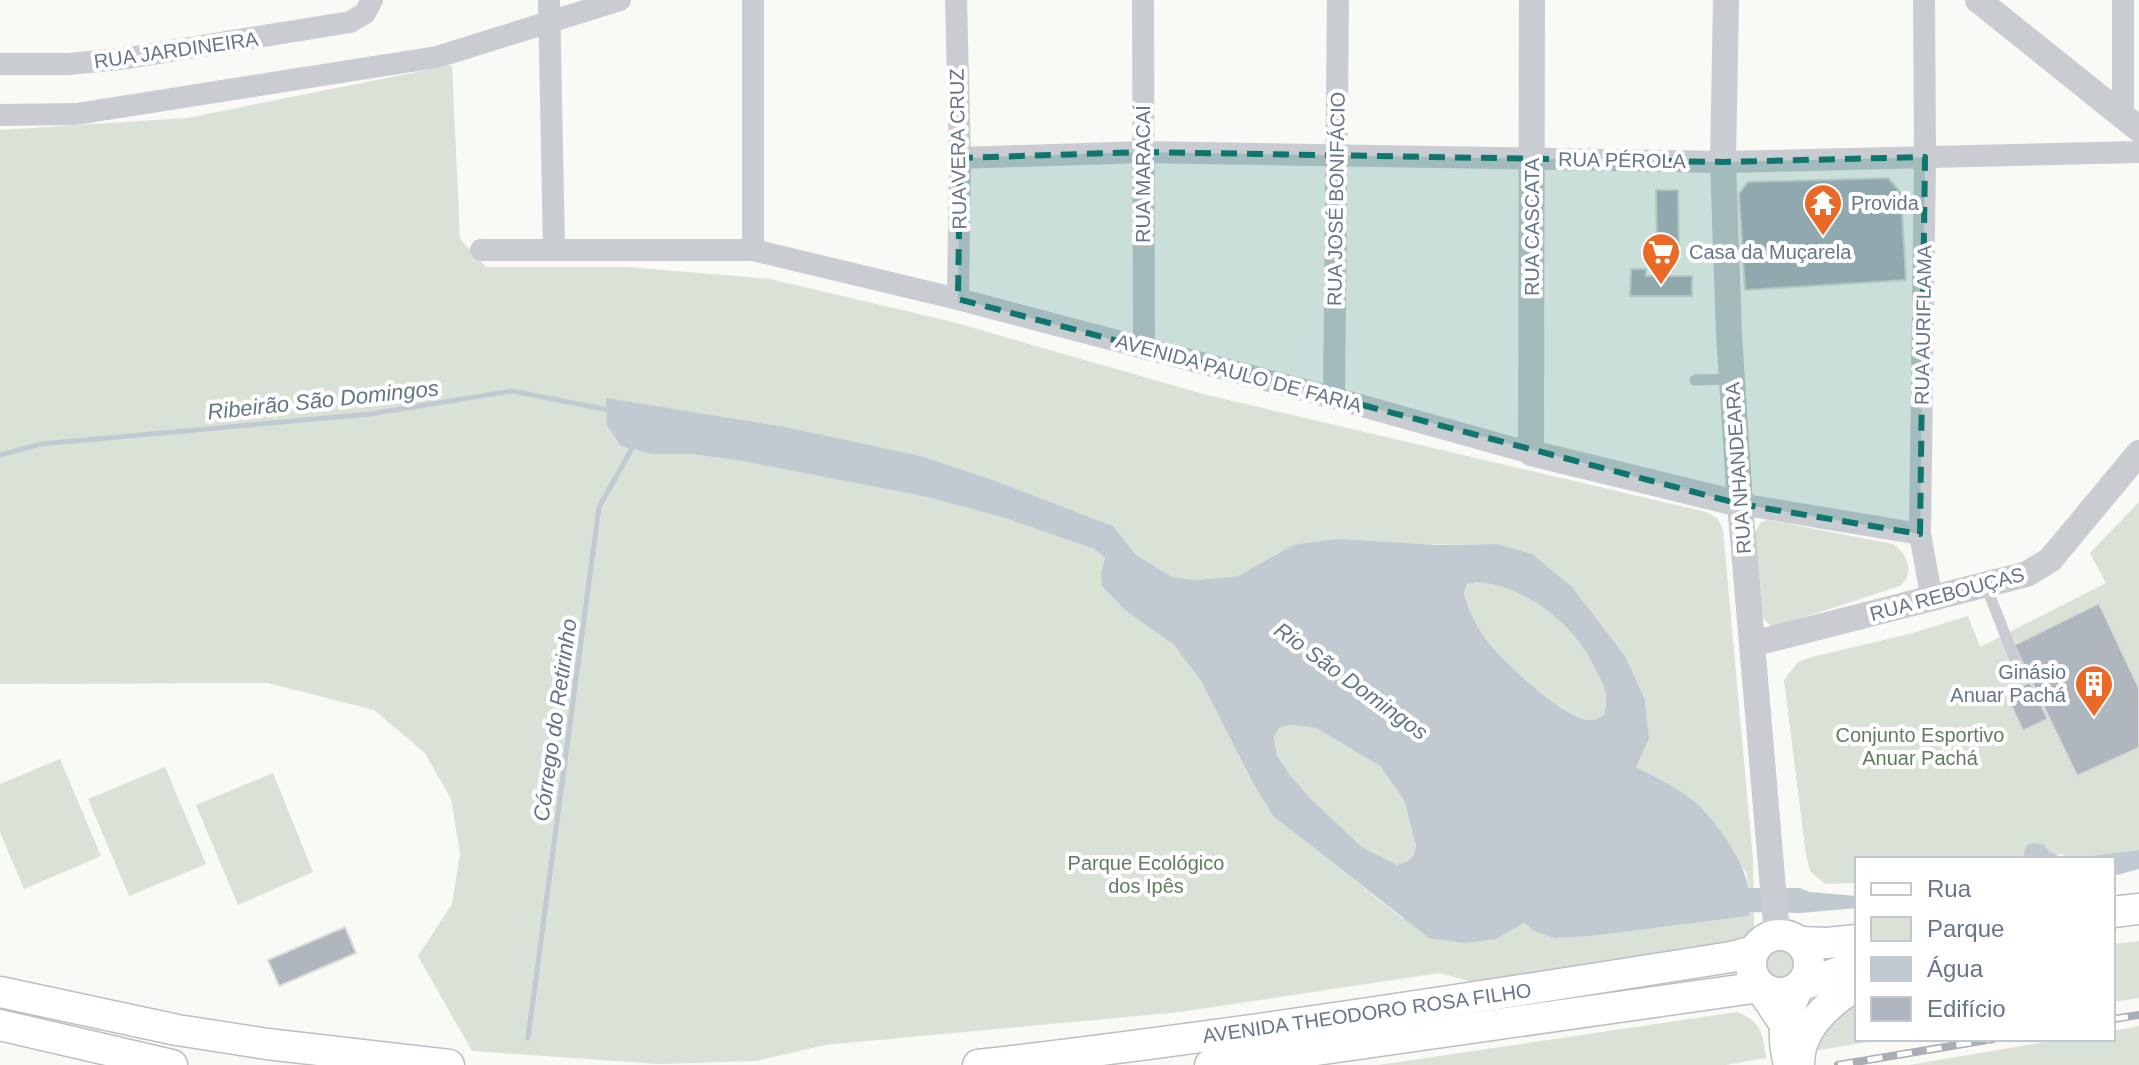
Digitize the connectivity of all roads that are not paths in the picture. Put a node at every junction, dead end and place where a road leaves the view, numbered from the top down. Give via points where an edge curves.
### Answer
1 (372, 0) edge
2 (620, 0) edge
3 (753, 0) edge
4 (956, 0) edge
5 (1143, 0) edge
6 (1338, 0) edge
7 (1532, 0) edge
8 (1726, 0) edge
9 (1924, 0) edge
10 (1978, 0) edge
11 (2123, 0) edge
12 (549, 11) edge
13 (0, 64) edge
14 (0, 115) edge
15 (2131, 123) edge
16 (1143, 152) junction
17 (2139, 152) edge
18 (1337, 155) junction
19 (1925, 157) junction
20 (960, 158) junction
21 (1533, 158) junction
22 (1723, 162) junction
23 (554, 249) junction
24 (481, 250) dead end
25 (753, 250) junction
26 (958, 299) junction
27 (1144, 348) junction
28 (1732, 379) junction
29 (1695, 380) dead end
30 (1334, 398) junction
31 (1531, 453) junction
32 (2139, 453) edge
33 (1740, 504) junction
34 (1920, 534) junction
35 (1986, 585) junction
36 (1932, 600) junction
37 (1752, 644) junction
38 (2017, 665) dead end
39 (2139, 909) edge
40 (2115, 912) edge
41 (1777, 936) junction
42 (1855, 940) edge
43 (1855, 967) edge
44 (1799, 986) junction
45 (1855, 986) edge
46 (1760, 987) junction
47 (0, 992) edge
48 (1416, 1006) junction
49 (76, 1009) junction
50 (1324, 1019) junction
51 (1784, 1023) junction
52 (0, 1025) edge
53 (1420, 1037) junction
54 (59, 1038) junction
55 (1331, 1048) junction
56 (354, 1059) edge
57 (172, 1065) edge
58 (449, 1065) edge
59 (978, 1065) edge
60 (1210, 1065) edge
61 (1791, 1065) edge

1 - 13 street, RUA JARDINEIRA via 365,13 350,22 128,58
2 - 12 street
3 - 25 street
4 - 20 street, RUA VERA CRUZ
5 - 16 street, RUA MARACAÍ
6 - 18 street, RUA JOSÉ BONIFÁCIO
7 - 21 street, RUA CASCATA
8 - 22 street, RUA NHANDEARA
9 - 19 street, RUA AURIFLAMA
10 - 15 street
11 - 15 street
12 - 14 street via 437,57 76,114
12 - 23 street
16 - 18 street, RUA PÉROLA
16 - 20 street, RUA PÉROLA
16 - 27 street, RUA MARACAÍ
17 - 19 street, RUA PÉROLA
18 - 21 street, RUA PÉROLA
18 - 30 street, RUA JOSÉ BONIFÁCIO
19 - 22 street, RUA PÉROLA
19 - 34 street, RUA AURIFLAMA
20 - 26 street, RUA VERA CRUZ
21 - 22 street, RUA PÉROLA
21 - 31 street, RUA CASCATA
22 - 28 street, RUA NHANDEARA
23 - 24 street, AVENIDA PAULO DE FARIA
23 - 25 street, AVENIDA PAULO DE FARIA
25 - 26 street, AVENIDA PAULO DE FARIA
26 - 27 street, AVENIDA PAULO DE FARIA
27 - 30 street, AVENIDA PAULO DE FARIA
28 - 29 lane
28 - 33 street, RUA NHANDEARA
30 - 31 street, AVENIDA PAULO DE FARIA
31 - 33 street, AVENIDA PAULO DE FARIA
32 - 35 street, RUA REBOUÇAS via 2050,560 2027,574
33 - 34 street, AVENIDA PAULO DE FARIA
33 - 37 street, RUA NHANDEARA
34 - 36 street, RUA AURIFLAMA
35 - 36 street, RUA REBOUÇAS
35 - 38 lane
36 - 37 street, RUA REBOUÇAS
37 - 41 street, RUA NHANDEARA
39 - 40 main road
41 - 42 main road, AVENIDA THEODORO ROSA FILHO via 1827,943
41 - 44 main road via 1810,963
41 - 46 main road via 1750,965
41 - 48 main road, AVENIDA THEODORO ROSA FILHO via 1670,967
43 - 44 main road
44 - 46 main road via 1785,992
44 - 51 main road
45 - 61 main road via 1804,1034
46 - 51 main road
46 - 53 main road, AVENIDA THEODORO ROSA FILHO
47 - 49 main road
48 - 50 main road, AVENIDA THEODORO ROSA FILHO
48 - 53 main road
49 - 54 main road
49 - 56 main road
50 - 55 main road
50 - 59 main road, AVENIDA THEODORO ROSA FILHO
51 - 61 main road
52 - 54 main road
53 - 55 main road, AVENIDA THEODORO ROSA FILHO
54 - 57 main road
55 - 60 main road, AVENIDA THEODORO ROSA FILHO
56 - 58 main road

